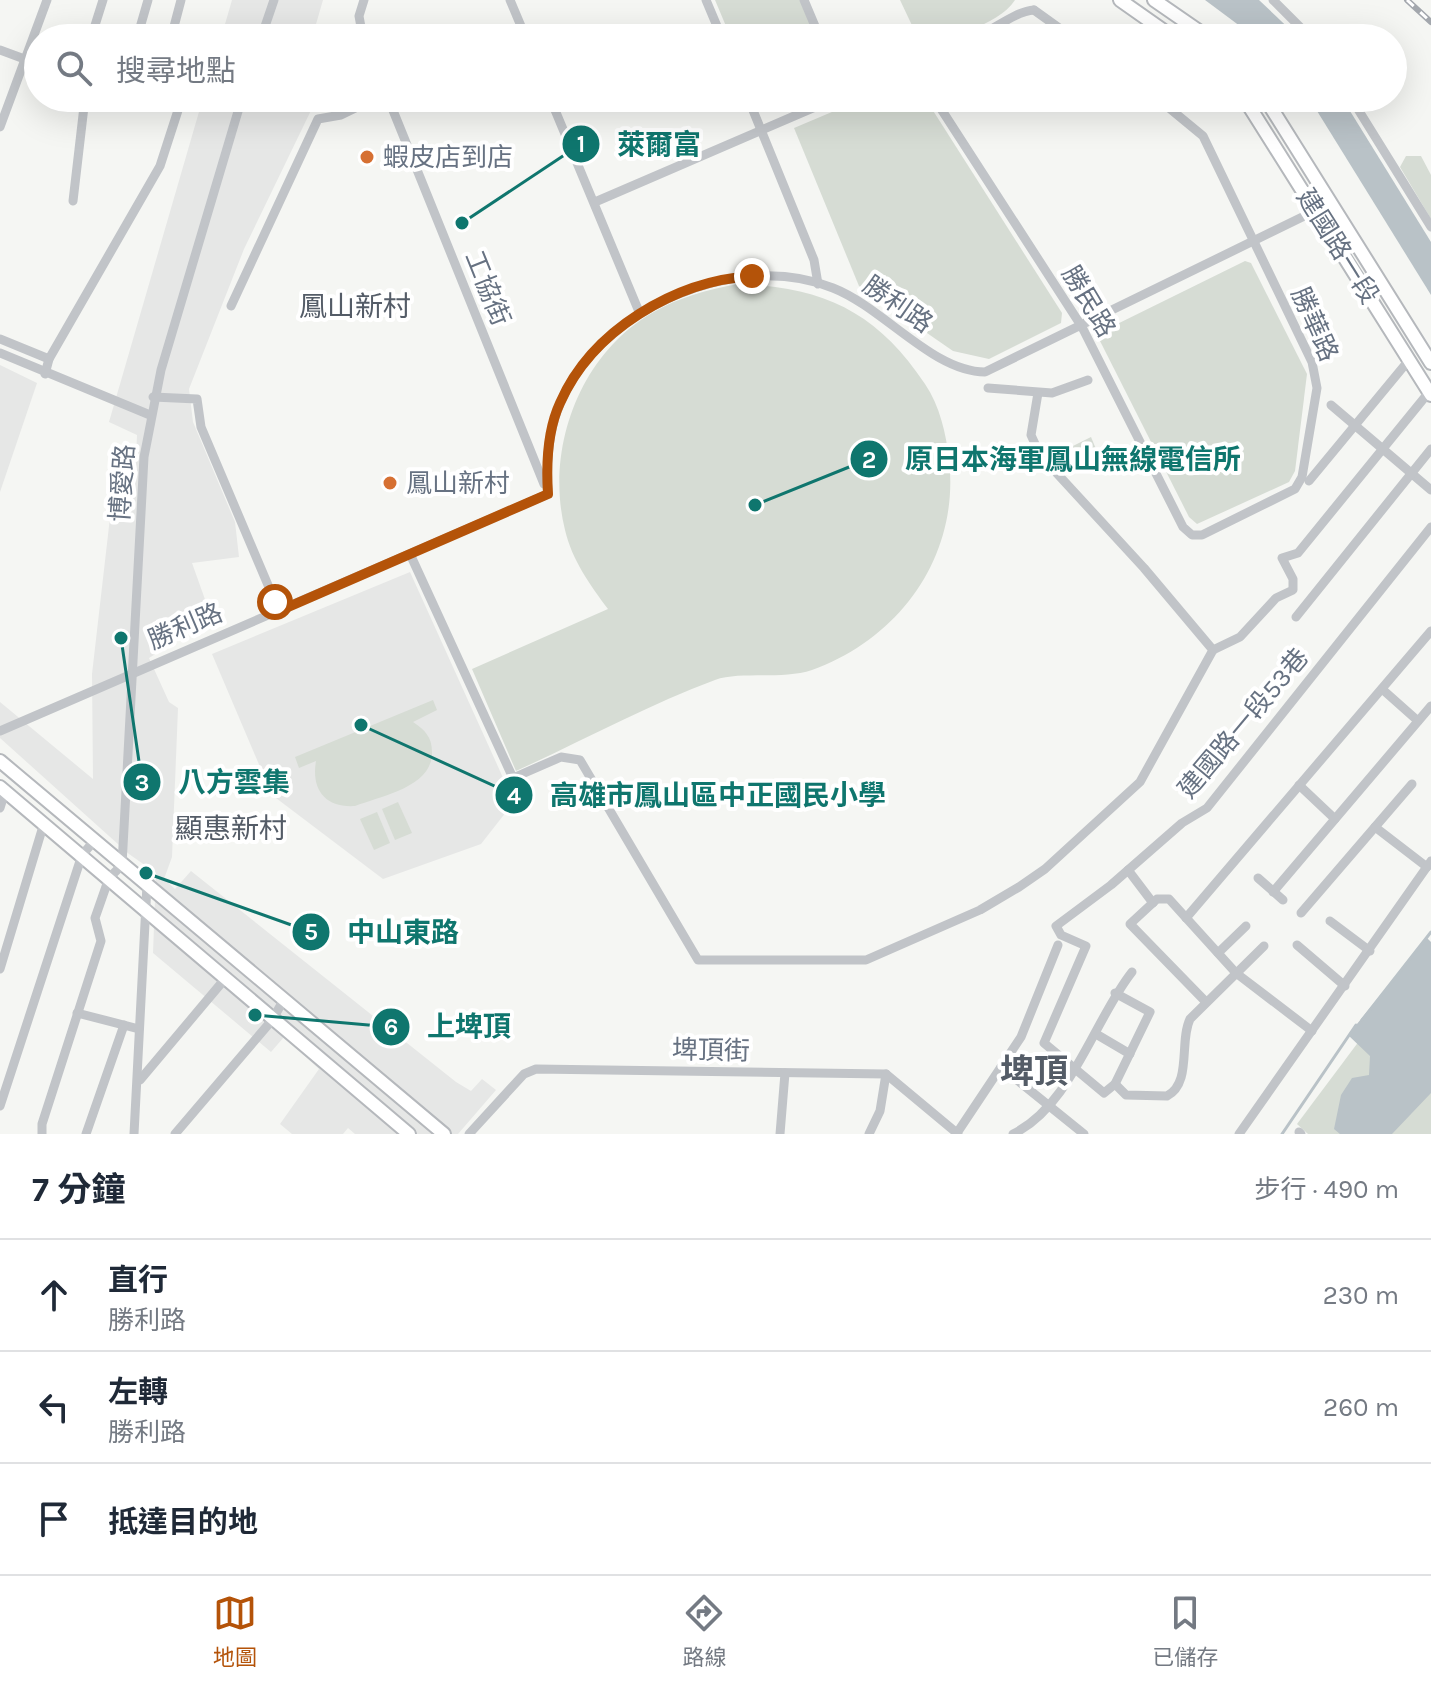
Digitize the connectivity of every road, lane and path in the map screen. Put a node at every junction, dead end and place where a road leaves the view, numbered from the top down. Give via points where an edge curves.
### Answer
1 (47, 0) edge
2 (103, 0) edge
3 (148, 0) edge
4 (181, 0) edge
5 (274, 0) edge
6 (364, 0) edge
7 (510, 0) edge
8 (706, 0) edge
9 (804, 0) edge
10 (1120, 0) edge
11 (1154, 0) edge
12 (1273, 0) edge
13 (1036, 5) edge
14 (39, 24) edge
15 (95, 24) edge
16 (141, 24) edge
17 (175, 24) edge
18 (266, 24) edge
19 (360, 24) edge
20 (520, 24) edge
21 (716, 24) edge
22 (814, 24) edge
23 (1004, 24) edge
24 (1057, 24) edge
25 (1154, 24) edge
26 (1189, 24) edge
27 (1297, 24) edge
28 (0, 50) edge
29 (24, 59) edge
30 (24, 65) edge
31 (83, 112) edge
32 (177, 112) edge
33 (238, 112) edge
34 (347, 112) edge
35 (394, 112) edge
36 (556, 112) edge
37 (754, 112) edge
38 (803, 112) edge
39 (943, 112) edge
40 (1174, 112) edge
41 (1253, 112) edge
42 (1274, 112) edge
43 (1360, 112) edge
44 (0, 127) edge
45 (761, 130) junction
46 (73, 201) dead end
47 (595, 202) junction
48 (1331, 203) junction
49 (1316, 210) junction
50 (1431, 227) edge
51 (1252, 242) junction
52 (818, 284) junction
53 (231, 306) dead end
54 (640, 314) junction
55 (1082, 327) junction
56 (0, 339) edge
57 (0, 353) edge
58 (49, 359) junction
59 (1409, 360) junction
60 (1431, 363) edge
61 (45, 374) junction
62 (1088, 380) dead end
63 (988, 388) dead end
64 (1038, 393) junction
65 (1430, 394) edge
66 (153, 397) junction
67 (1331, 405) dead end
68 (150, 415) junction
69 (1355, 425) junction
70 (1431, 449) edge
71 (1382, 450) junction
72 (1412, 473) junction
73 (1309, 481) dead end
74 (1431, 490) edge
75 (548, 494) junction
76 (1431, 528) edge
77 (1192, 535) joint
78 (410, 554) junction
79 (279, 611) junction
80 (1296, 617) dead end
81 (1431, 631) edge
82 (1213, 650) junction
83 (135, 671) junction
84 (1382, 689) junction
85 (1431, 706) edge
86 (1418, 721) junction
87 (0, 731) edge
88 (0, 761) edge
89 (1412, 784) dead end
90 (1299, 785) junction
91 (2, 789) edge
92 (0, 808) edge
93 (1335, 819) junction
94 (44, 823) junction
95 (1375, 827) junction
96 (95, 840) junction
97 (82, 855) junction
98 (1429, 864) edge
99 (122, 865) junction
100 (1128, 870) junction
101 (109, 878) junction
102 (1258, 878) dead end
103 (147, 885) junction
104 (1273, 892) junction
105 (1283, 900) dead end
106 (1153, 903) junction
107 (146, 912) junction
108 (1301, 913) dead end
109 (1186, 918) junction
110 (1330, 921) dead end
111 (1246, 926) dead end
112 (1058, 945) dead end
113 (1297, 945) dead end
114 (1264, 946) dead end
115 (1370, 951) junction
116 (1218, 953) junction
117 (0, 969) edge
118 (1132, 972) dead end
119 (1236, 973) junction
120 (224, 980) junction
121 (1345, 986) junction
122 (1115, 993) junction
123 (284, 999) junction
124 (1205, 1001) junction
125 (77, 1013) junction
126 (273, 1019) junction
127 (124, 1025) junction
128 (139, 1029) junction
129 (1312, 1031) junction
130 (1096, 1034) junction
131 (1130, 1054) junction
132 (1001, 1067) junction
133 (1075, 1068) junction
134 (785, 1073) junction
135 (886, 1074) junction
136 (140, 1080) junction
137 (1115, 1084) junction
138 (1048, 1104) junction
139 (0, 1106) edge
140 (958, 1133) edge
141 (42, 1134) edge
142 (86, 1134) edge
143 (134, 1134) edge
144 (175, 1134) edge
145 (409, 1134) edge
146 (444, 1134) edge
147 (469, 1134) edge
148 (780, 1134) edge
149 (869, 1134) edge
150 (1013, 1134) edge
151 (1084, 1134) edge
152 (1239, 1134) edge

1 - 14 street
2 - 15 street
3 - 16 street
4 - 17 street
5 - 18 street
6 - 19 street
7 - 20 street
8 - 21 street
9 - 22 street
10 - 25 main road
11 - 26 main road
12 - 27 street
13 - 23 street
13 - 24 street
28 - 29 street
30 - 44 street
31 - 46 street
32 - 58 street via 160,166
33 - 66 street, 博愛路
34 - 53 street via 318,119
35 - 75 street, 工協街
36 - 47 street
37 - 45 street
38 - 45 street
39 - 55 street, 勝民路
40 - 51 street, 勝華路 via 1203,136
41 - 49 main road, 建國路一段
42 - 48 main road, 建國路一段
43 - 50 street
45 - 47 street
45 - 52 street via 814,260
47 - 54 street
48 - 49 street, 勝利路
48 - 60 main road, 建國路一段
49 - 51 street, 勝利路
49 - 59 main road, 建國路一段
51 - 55 street, 勝利路
51 - 77 street, 勝華路 via 1315,374 1302,477 1295,489 1210,532
52 - 54 street, 勝利路 via 775,277 723,279 681,292
52 - 55 street, 勝利路 via 863,302 938,358 973,372 1001,367
54 - 75 street, 勝利路 via 591,357 560,403 546,459
55 - 77 street, 勝民路 via 1183,527
56 - 58 street
57 - 61 street
58 - 61 street
59 - 65 main road, 建國路一段
59 - 69 street
61 - 68 street
62 - 64 street
63 - 64 street
64 - 82 street via 1031,435 1040,455
65 - 71 street
66 - 68 street, 博愛路
66 - 79 street via 197,399 201,427
67 - 69 street
68 - 83 street, 博愛路
69 - 71 street
69 - 73 street
70 - 72 street
71 - 72 street
71 - 82 street via 1298,553 1282,558 1293,590 1276,598 1240,637
72 - 74 street
72 - 80 street
75 - 78 street, 勝利路
76 - 100 street, 建國路一段53巷 via 1207,808
78 - 79 street, 勝利路
78 - 82 street via 513,778 561,757 580,760 698,960 866,960 1019,887 1140,782
79 - 83 street, 勝利路
81 - 84 street
83 - 87 street, 勝利路
83 - 99 street, 博愛路
84 - 86 street
84 - 90 street
85 - 86 street
86 - 93 street
88 - 96 main road
89 - 95 street
90 - 93 street
90 - 109 street
91 - 92 street
91 - 94 main road
93 - 104 street
94 - 97 main road
94 - 117 street
95 - 98 street
95 - 108 street
96 - 97 street
96 - 99 main road
97 - 101 main road
97 - 139 street
98 - 115 street
99 - 101 street
99 - 103 main road
100 - 106 street
100 - 133 street, 建國路一段53巷 via 1056,926 1061,935 1086,946 1044,1043
101 - 107 main road
101 - 125 street via 95,918 101,941
102 - 104 street
103 - 107 street
103 - 123 main road
104 - 105 street
106 - 109 street via 1165,897
106 - 124 street via 1130,924
107 - 120 main road
107 - 128 street
109 - 116 street
110 - 115 street
111 - 116 street
112 - 132 street via 1021,1037
113 - 121 street
114 - 119 street
115 - 121 street
116 - 119 street
118 - 122 street
119 - 124 street
119 - 129 street
120 - 126 main road
120 - 136 street
121 - 129 street
122 - 130 street
122 - 131 street via 1150,1012
123 - 126 street
123 - 146 main road
124 - 137 street via 1183,1034 1183,1077 1173,1093 1126,1095
125 - 127 street
125 - 141 street
126 - 144 street
126 - 145 main road
127 - 128 street
127 - 142 street
128 - 136 street
129 - 152 street
130 - 131 street
130 - 133 street
131 - 137 street
132 - 138 street
132 - 140 street
133 - 137 street via 1104,1093
133 - 138 street
134 - 135 street, 埤頂街
134 - 147 street, 埤頂街 via 536,1069 524,1074
134 - 148 street
135 - 140 street
135 - 149 street via 880,1111
136 - 143 street
138 - 150 street
138 - 151 street

